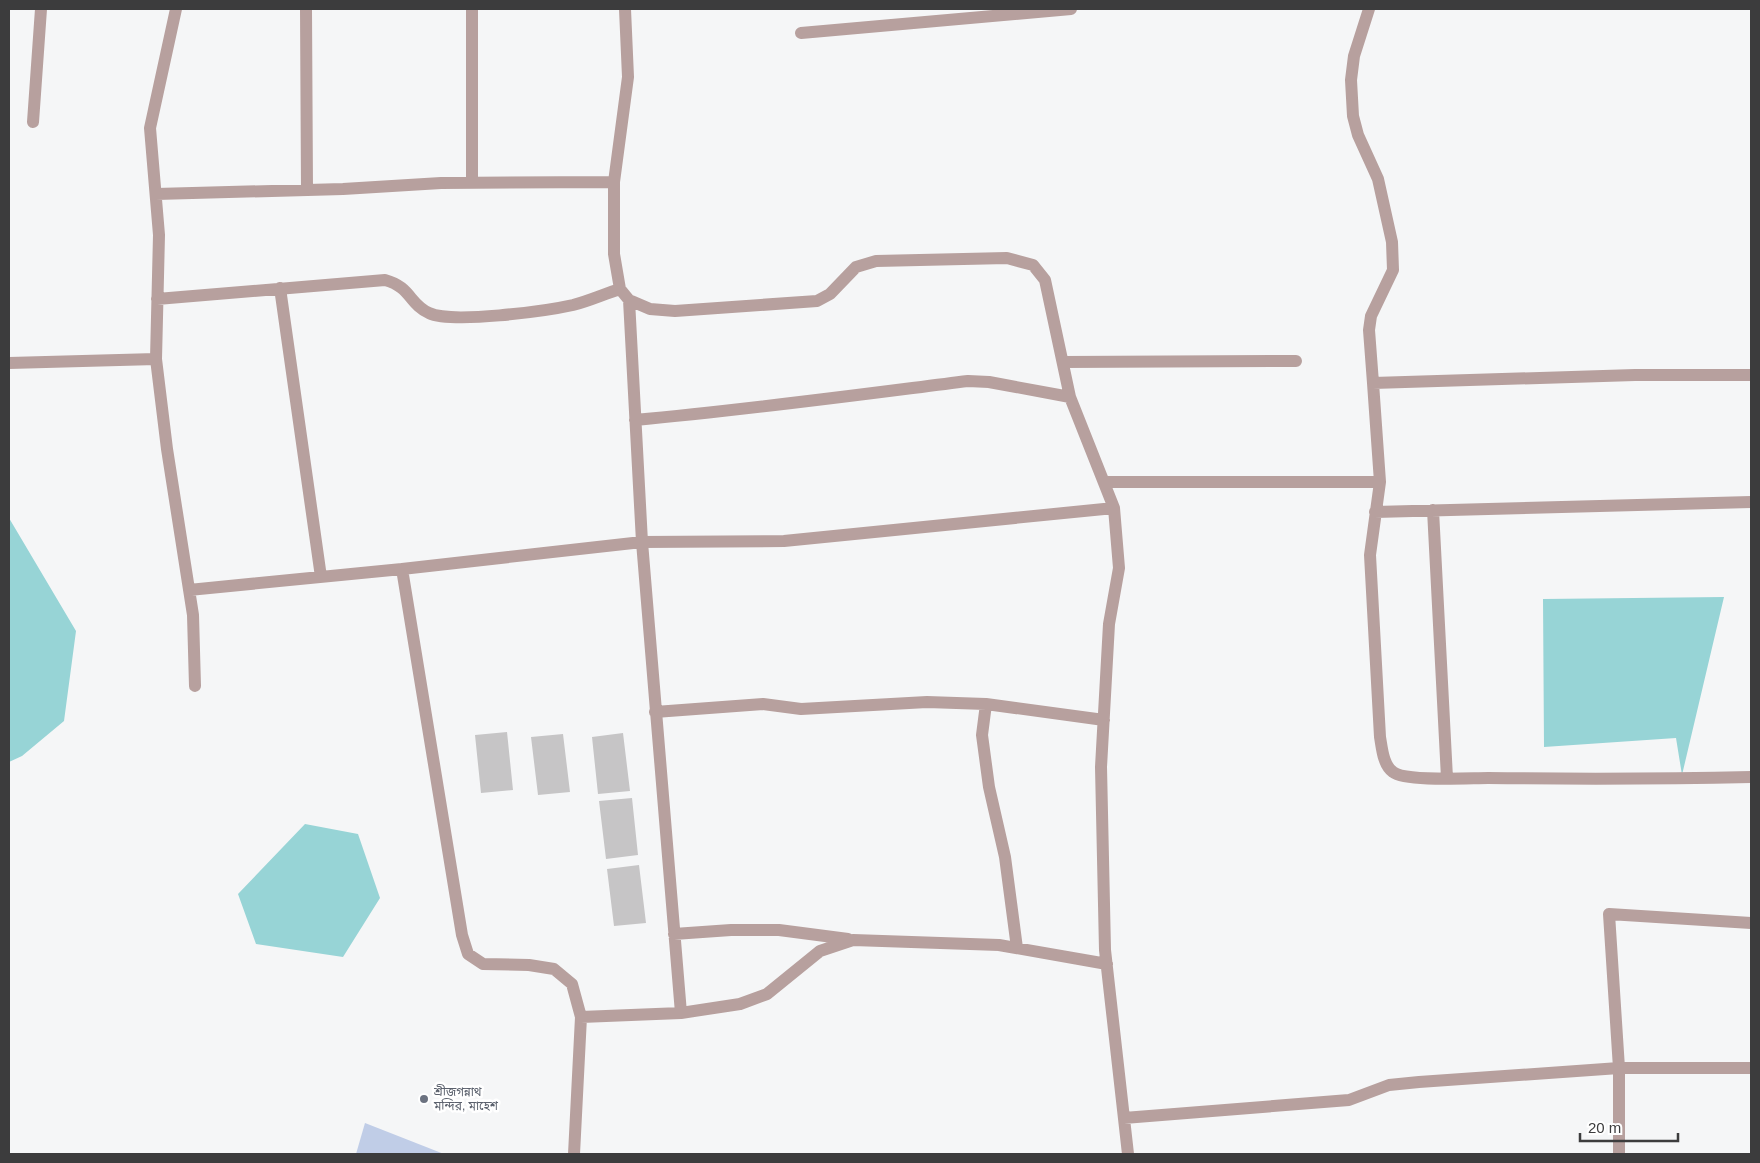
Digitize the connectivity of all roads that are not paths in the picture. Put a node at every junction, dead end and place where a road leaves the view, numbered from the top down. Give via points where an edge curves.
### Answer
1 (40, 9) edge
2 (176, 9) edge
3 (306, 9) edge
4 (472, 9) edge
5 (625, 9) edge
6 (1071, 9) edge
7 (1369, 9) edge
8 (801, 33) dead end
9 (33, 122) dead end
10 (614, 182) junction
11 (472, 184) junction
12 (306, 190) junction
13 (156, 194) junction
14 (280, 288) junction
15 (620, 289) junction
16 (157, 299) junction
17 (629, 300) junction
18 (156, 359) junction
19 (1296, 361) dead end
20 (1063, 362) junction
21 (9, 363) edge
22 (1751, 375) edge
23 (1373, 383) junction
24 (1070, 397) junction
25 (634, 420) junction
26 (1105, 482) junction
27 (1380, 482) junction
28 (1751, 502) edge
29 (1114, 508) junction
30 (1433, 510) junction
31 (1375, 512) junction
32 (642, 542) junction
33 (402, 569) junction
34 (320, 577) junction
35 (189, 590) junction
36 (195, 686) dead end
37 (986, 704) junction
38 (655, 712) junction
39 (1104, 720) junction
40 (1751, 777) edge
41 (1447, 778) junction
42 (1751, 923) edge
43 (674, 934) junction
44 (853, 940) junction
45 (1017, 948) junction
46 (1106, 964) junction
47 (681, 1013) junction
48 (582, 1017) junction
49 (1619, 1068) junction
50 (1751, 1068) edge
51 (1124, 1118) junction
52 (574, 1154) edge
53 (1128, 1154) edge
54 (1619, 1154) edge

1 - 9 street
2 - 13 street via 150,128
3 - 12 street
4 - 11 street
5 - 10 street via 628,77
6 - 8 street
7 - 23 street via 1354,56 1351,80 1353,116 1378,180 1392,242 1392,270 1368,330
10 - 11 street
10 - 15 street via 614,254
11 - 12 street
12 - 13 street
13 - 16 street via 159,235
14 - 15 street via 385,280 397,283 419,307 431,314 454,318 572,305
14 - 16 street
14 - 34 street
15 - 17 street
16 - 18 street
17 - 20 street via 650,309 675,311 796,304 817,301 830,294 856,267 876,261 1007,258 1033,265 1045,280
17 - 25 street
18 - 21 street
18 - 35 street
19 - 20 street
20 - 24 street
22 - 23 street via 1626,375
23 - 27 street
24 - 25 street via 968,381 826,397 746,410
24 - 26 street
25 - 32 street
26 - 27 street
26 - 29 street
27 - 31 street
28 - 30 street
29 - 32 street via 784,541
29 - 39 street via 1119,568 1109,624
30 - 31 street
30 - 41 street
31 - 41 street via 1370,555 1380,737 1384,758 1392,772 1406,777
32 - 33 street
32 - 38 street
33 - 34 street
33 - 48 street via 462,935 468,954 483,964 554,969 572,984
34 - 35 street
35 - 36 street
37 - 38 street via 927,702 801,709 763,704
37 - 39 street
37 - 45 street via 982,735 989,787 1005,858
38 - 43 street
39 - 46 street
40 - 41 street via 1646,780
42 - 49 street via 1608,914
43 - 44 street via 778,930
43 - 47 street
44 - 45 street
44 - 47 street via 820,951 767,994 740,1004
45 - 46 street
46 - 51 street
47 - 48 street
48 - 52 street
49 - 50 street
49 - 51 street via 1389,1084 1349,1100
49 - 54 street
51 - 53 street

